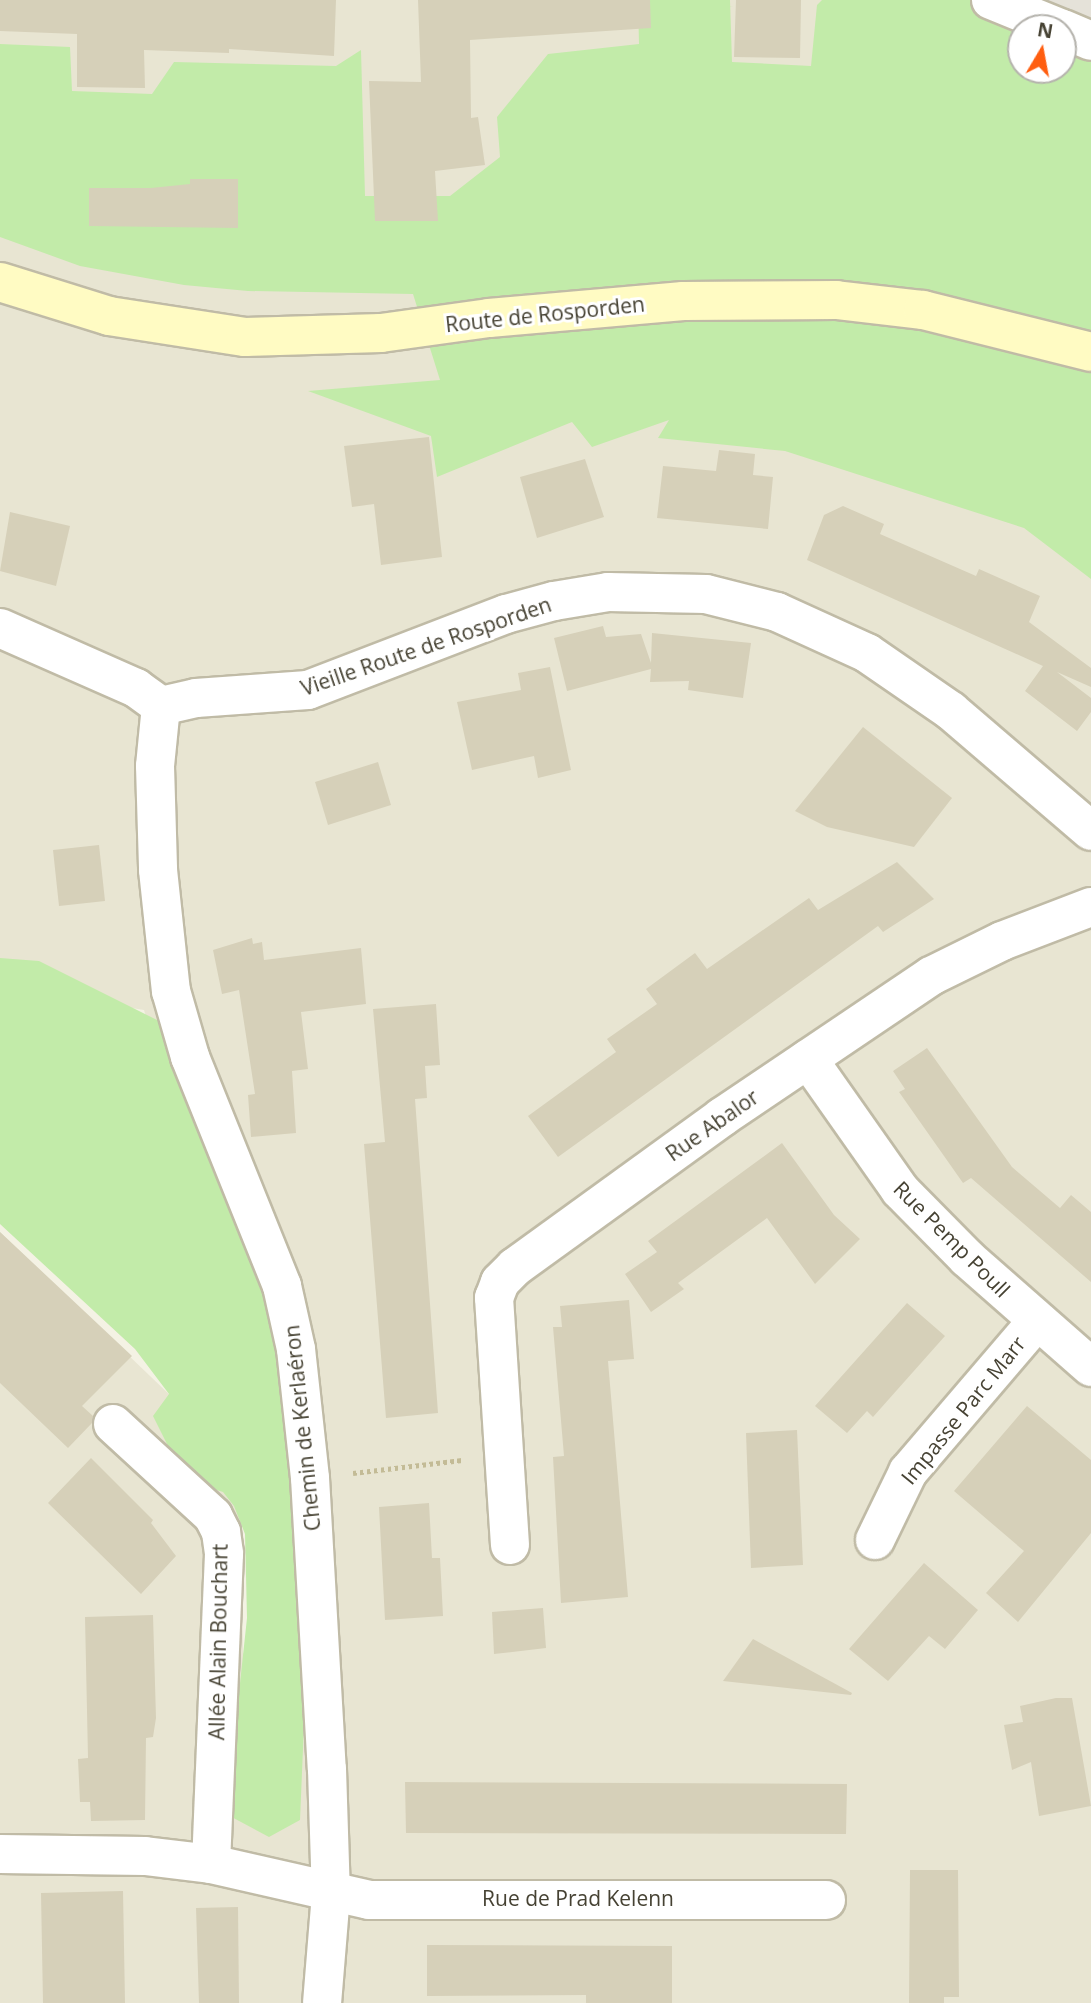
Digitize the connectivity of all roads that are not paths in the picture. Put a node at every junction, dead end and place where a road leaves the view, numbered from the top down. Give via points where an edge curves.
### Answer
1 (991, 0) edge
2 (1025, 14) edge
3 (0, 282) edge
4 (1091, 352) edge
5 (0, 628) edge
6 (161, 706) junction
7 (1091, 831) edge
8 (1091, 907) edge
9 (808, 1059) junction
10 (1037, 1321) junction
11 (1091, 1367) edge
12 (113, 1424) dead end
13 (875, 1540) dead end
14 (510, 1545) dead end
15 (0, 1854) edge
16 (211, 1864) junction
17 (331, 1895) junction
18 (826, 1900) dead end
19 (322, 2003) edge

1 - 2 street
3 - 4 main road, Route de Rosporden via 108,316 245,337 381,333 489,318 683,301 836,300 923,310
5 - 6 street via 136,688
6 - 7 street, Vieille Route de Rosporden via 197,698 308,690 506,614 554,601 608,593 706,594 777,612 867,653 951,711
6 - 17 street, Chemin de Kerlaéron via 155,766 158,870 171,992 194,1068 282,1286 296,1349 310,1478
8 - 9 street, Rue Abalor via 1002,941 931,976
9 - 10 street, Rue Pemp Poull via 900,1190
9 - 14 street, Rue Abalor via 500,1282 494,1298
10 - 11 street, Rue Pemp Poull
10 - 13 street, Impasse Parc Marr via 908,1472
12 - 16 street, Allée Alain Bouchart via 213,1516 221,1532 224,1554
15 - 16 street, Rue de Prad Kelenn via 104,1852
16 - 17 street, Rue de Prad Kelenn
17 - 18 street, Rue de Prad Kelenn via 369,1900
17 - 19 street, Chemin de Kerlaéron

